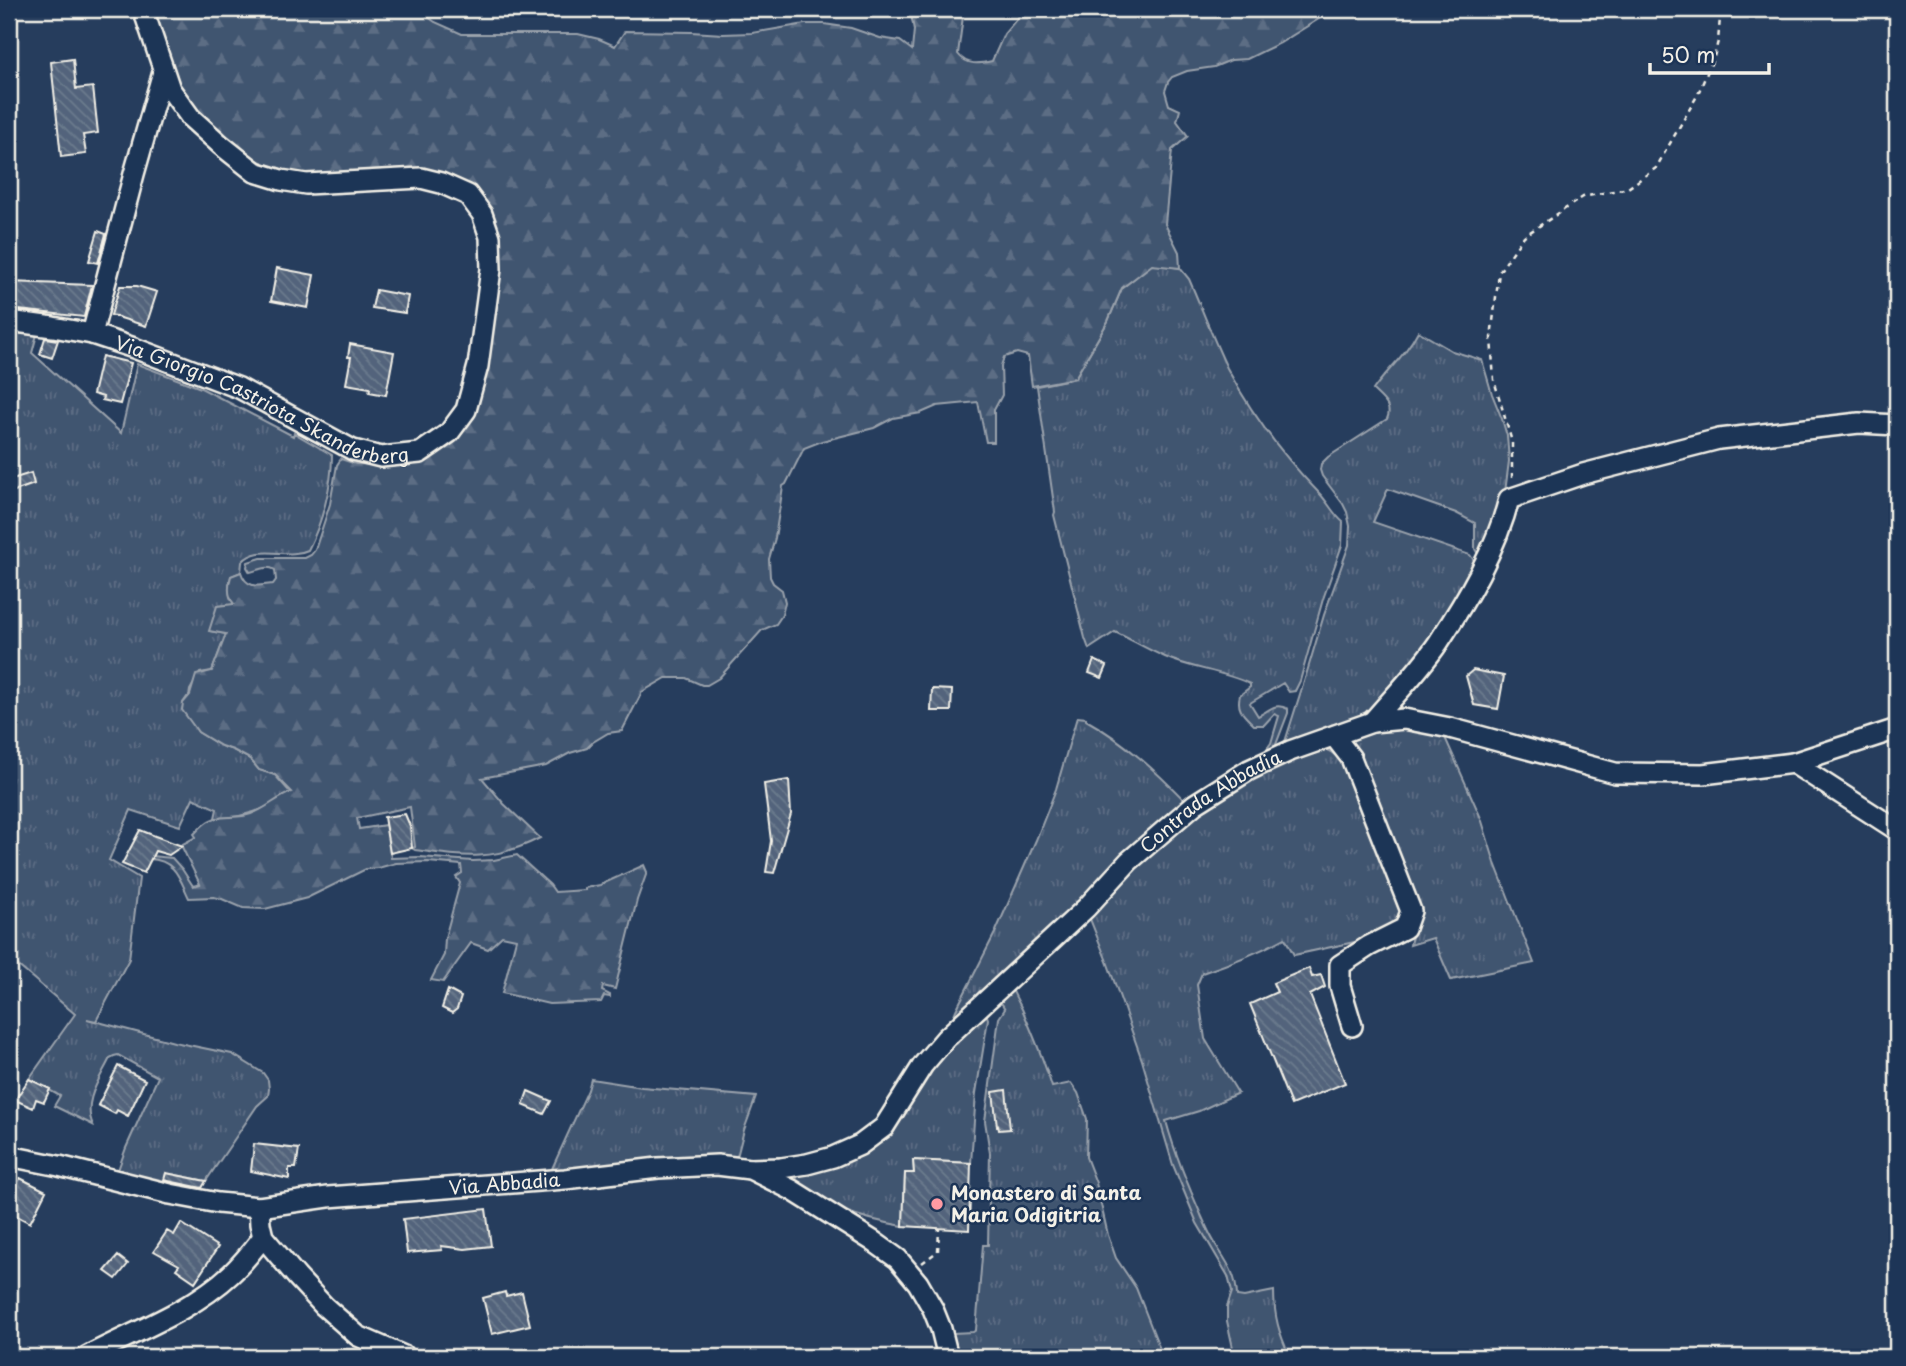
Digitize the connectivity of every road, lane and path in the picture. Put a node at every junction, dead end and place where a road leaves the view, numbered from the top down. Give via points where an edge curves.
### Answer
1 (143, 9) edge
2 (1716, 9) edge
3 (163, 72) junction
4 (9, 321) edge
5 (92, 334) junction
6 (1897, 425) edge
7 (1509, 499) junction
8 (1373, 722) junction
9 (1897, 729) edge
10 (1334, 736) junction
11 (1793, 763) junction
12 (1897, 830) edge
13 (1352, 1026) dead end
14 (9, 1156) edge
15 (750, 1169) junction
16 (259, 1207) junction
17 (939, 1228) dead end
18 (263, 1237) junction
19 (908, 1271) junction
20 (86, 1357) edge
21 (406, 1357) edge
22 (948, 1357) edge

1 - 3 street, Via Giorgio Castriota Skanderberg
2 - 7 path via 1720,18 1714,57 1656,168 1628,188 1583,197 1524,236 1499,272 1491,338 1494,380 1512,442
3 - 5 street
3 - 5 street, Via Giorgio Castriota Skanderberg via 191,118 255,172 306,184 421,178 468,195 482,214 490,237 491,269 478,366 466,410 449,433 420,453 380,457 353,450 239,388
4 - 5 street, Via Giorgio Castriota Skanderberg
6 - 7 street via 1859,423 1719,439 1583,474
7 - 8 street via 1476,580 1437,644
8 - 10 street, Contrada Abbadia
8 - 11 street, Contrada Abbadia via 1404,719 1450,727 1615,773 1703,774
9 - 11 street, Contrada Abbadia
10 - 13 street via 1351,758 1411,911 1405,928 1340,965 1340,986
10 - 15 street, Contrada Abbadia via 1249,770 1195,804 1129,861 1086,908 946,1038 884,1127 860,1146 807,1164
11 - 12 street
14 - 16 street, Via Abbadia via 170,1194
15 - 16 street, Via Abbadia via 717,1165 658,1168
15 - 19 street, Via Abbadia via 857,1230
16 - 18 street
17 - 19 path via 938,1251
18 - 20 street via 209,1292
18 - 21 street via 358,1336
19 - 22 street, Via Abbadia via 926,1296

